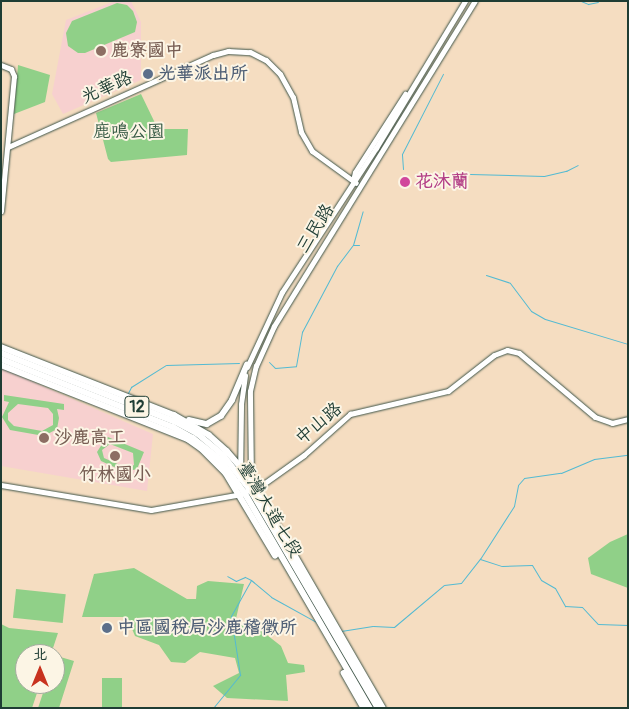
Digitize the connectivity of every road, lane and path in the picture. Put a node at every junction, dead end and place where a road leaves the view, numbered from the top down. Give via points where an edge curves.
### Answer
1 (465, 1) edge
2 (475, 1) edge
3 (443, 35) junction
4 (450, 39) junction
5 (1, 65) edge
6 (8, 147) junction
7 (353, 182) junction
8 (360, 185) junction
9 (1, 211) edge
10 (302, 261) junction
11 (310, 264) junction
12 (257, 343) junction
13 (1, 346) edge
14 (265, 346) junction
15 (1, 353) edge
16 (1, 359) edge
17 (1, 365) edge
18 (247, 365) junction
19 (174, 416) junction
20 (628, 419) edge
21 (240, 468) junction
22 (240, 476) junction
23 (251, 479) junction
24 (1, 485) edge
25 (240, 485) junction
26 (249, 491) junction
27 (302, 571) junction
28 (328, 623) junction
29 (364, 708) edge
30 (370, 708) edge
31 (378, 708) edge
32 (383, 708) edge

1 - 3 street, 三民路
2 - 4 street, 三民路
3 - 4 street
3 - 7 street, 三民路
4 - 8 street, 三民路
5 - 6 street via 11,69 14,76
6 - 7 street, 光華路 via 212,55 228,51 250,52 266,60 280,74 293,97 301,132 312,151
6 - 9 street
7 - 8 street, 光華路
7 - 10 street, 三民路
8 - 11 street, 三民路
10 - 11 street
10 - 12 street, 三民路 via 282,292
11 - 14 street, 三民路
12 - 14 street
12 - 18 street, 三民路
13 - 19 main road, 臺灣大道七段 / 12
14 - 23 street, 三民路 via 250,391
15 - 22 main road, 臺灣大道七段 / 12 via 188,428 215,447
16 - 25 main road, 臺灣大道七段 / 12 via 193,438 220,459
17 - 26 main road, 臺灣大道七段 / 12 via 188,439
18 - 19 main road via 232,400 216,419 200,424
18 - 21 street, 三民路 via 241,404
19 - 21 main road, 臺灣大道七段 / 12 via 215,440
20 - 26 street, 中山路 via 612,423 595,418 519,354 507,350 494,355 448,390 350,414 304,455
21 - 22 street, 三民路
21 - 23 main road, 臺灣大道七段 / 12
22 - 25 street, 三民路
22 - 26 main road, 臺灣大道七段 / 12
23 - 26 main road, 臺灣大道七段 / 12
24 - 26 street, 中山路 via 151,510
25 - 26 main road, 臺灣大道七段 / 12
26 - 27 main road, 臺灣大道七段 / 12
26 - 28 main road, 臺灣大道七段 / 12
26 - 29 main road, 臺灣大道七段 / 12
26 - 30 main road, 臺灣大道七段 / 12
27 - 28 main road, 臺灣大道七段 / 12
27 - 32 main road, 臺灣大道七段 / 12
28 - 31 main road, 臺灣大道七段 / 12

